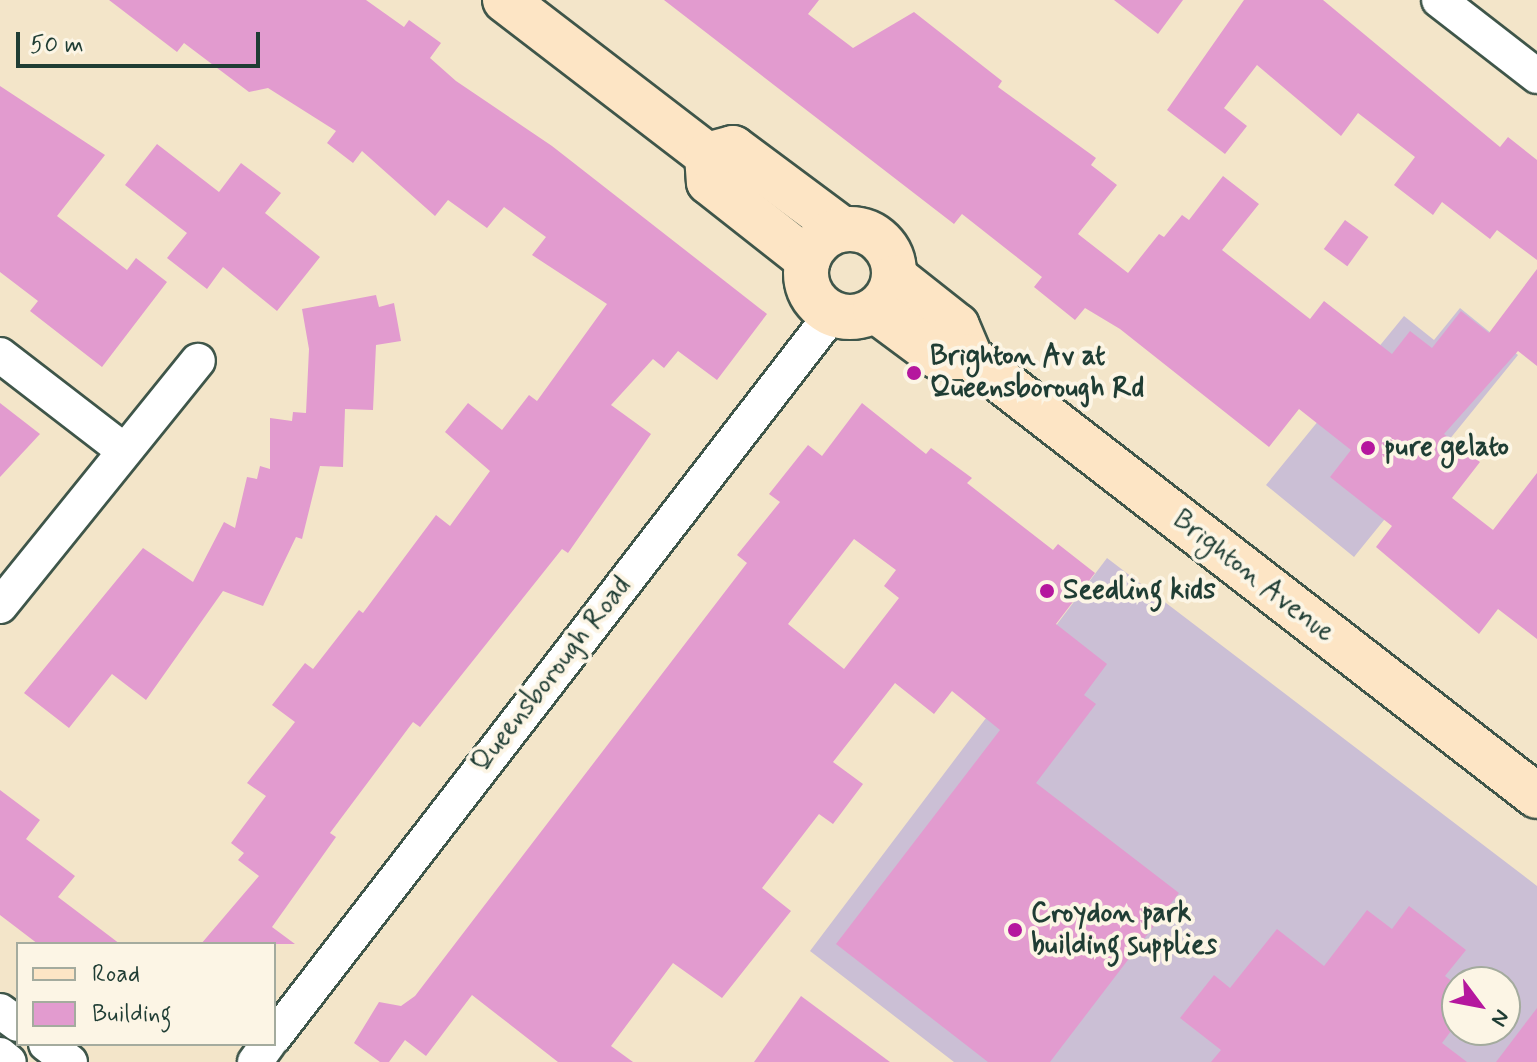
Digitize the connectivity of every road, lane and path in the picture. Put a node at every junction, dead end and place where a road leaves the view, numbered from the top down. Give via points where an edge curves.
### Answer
1 (489, 0) edge
2 (506, 0) edge
3 (1439, 0) edge
4 (1537, 76) edge
5 (707, 155) junction
6 (842, 229) junction
7 (808, 260) junction
8 (885, 293) junction
9 (832, 314) junction
10 (0, 355) edge
11 (198, 361) dead end
12 (122, 449) junction
13 (0, 606) edge
14 (1537, 796) edge
15 (276, 1034) edge
16 (49, 1046) edge
17 (0, 1055) edge
18 (9, 1062) edge
19 (70, 1062) edge

1 - 2 main road
2 - 5 main road
3 - 4 street
5 - 6 main road via 733,148
5 - 7 main road via 709,182
6 - 7 main road via 820,240
6 - 8 main road via 880,240
7 - 9 main road via 813,297
8 - 9 main road
8 - 14 main road, Brighton Avenue via 957,326 970,357
9 - 15 street, Queensborough Road
10 - 12 street
11 - 12 street
12 - 13 street
16 - 19 street
17 - 18 street

